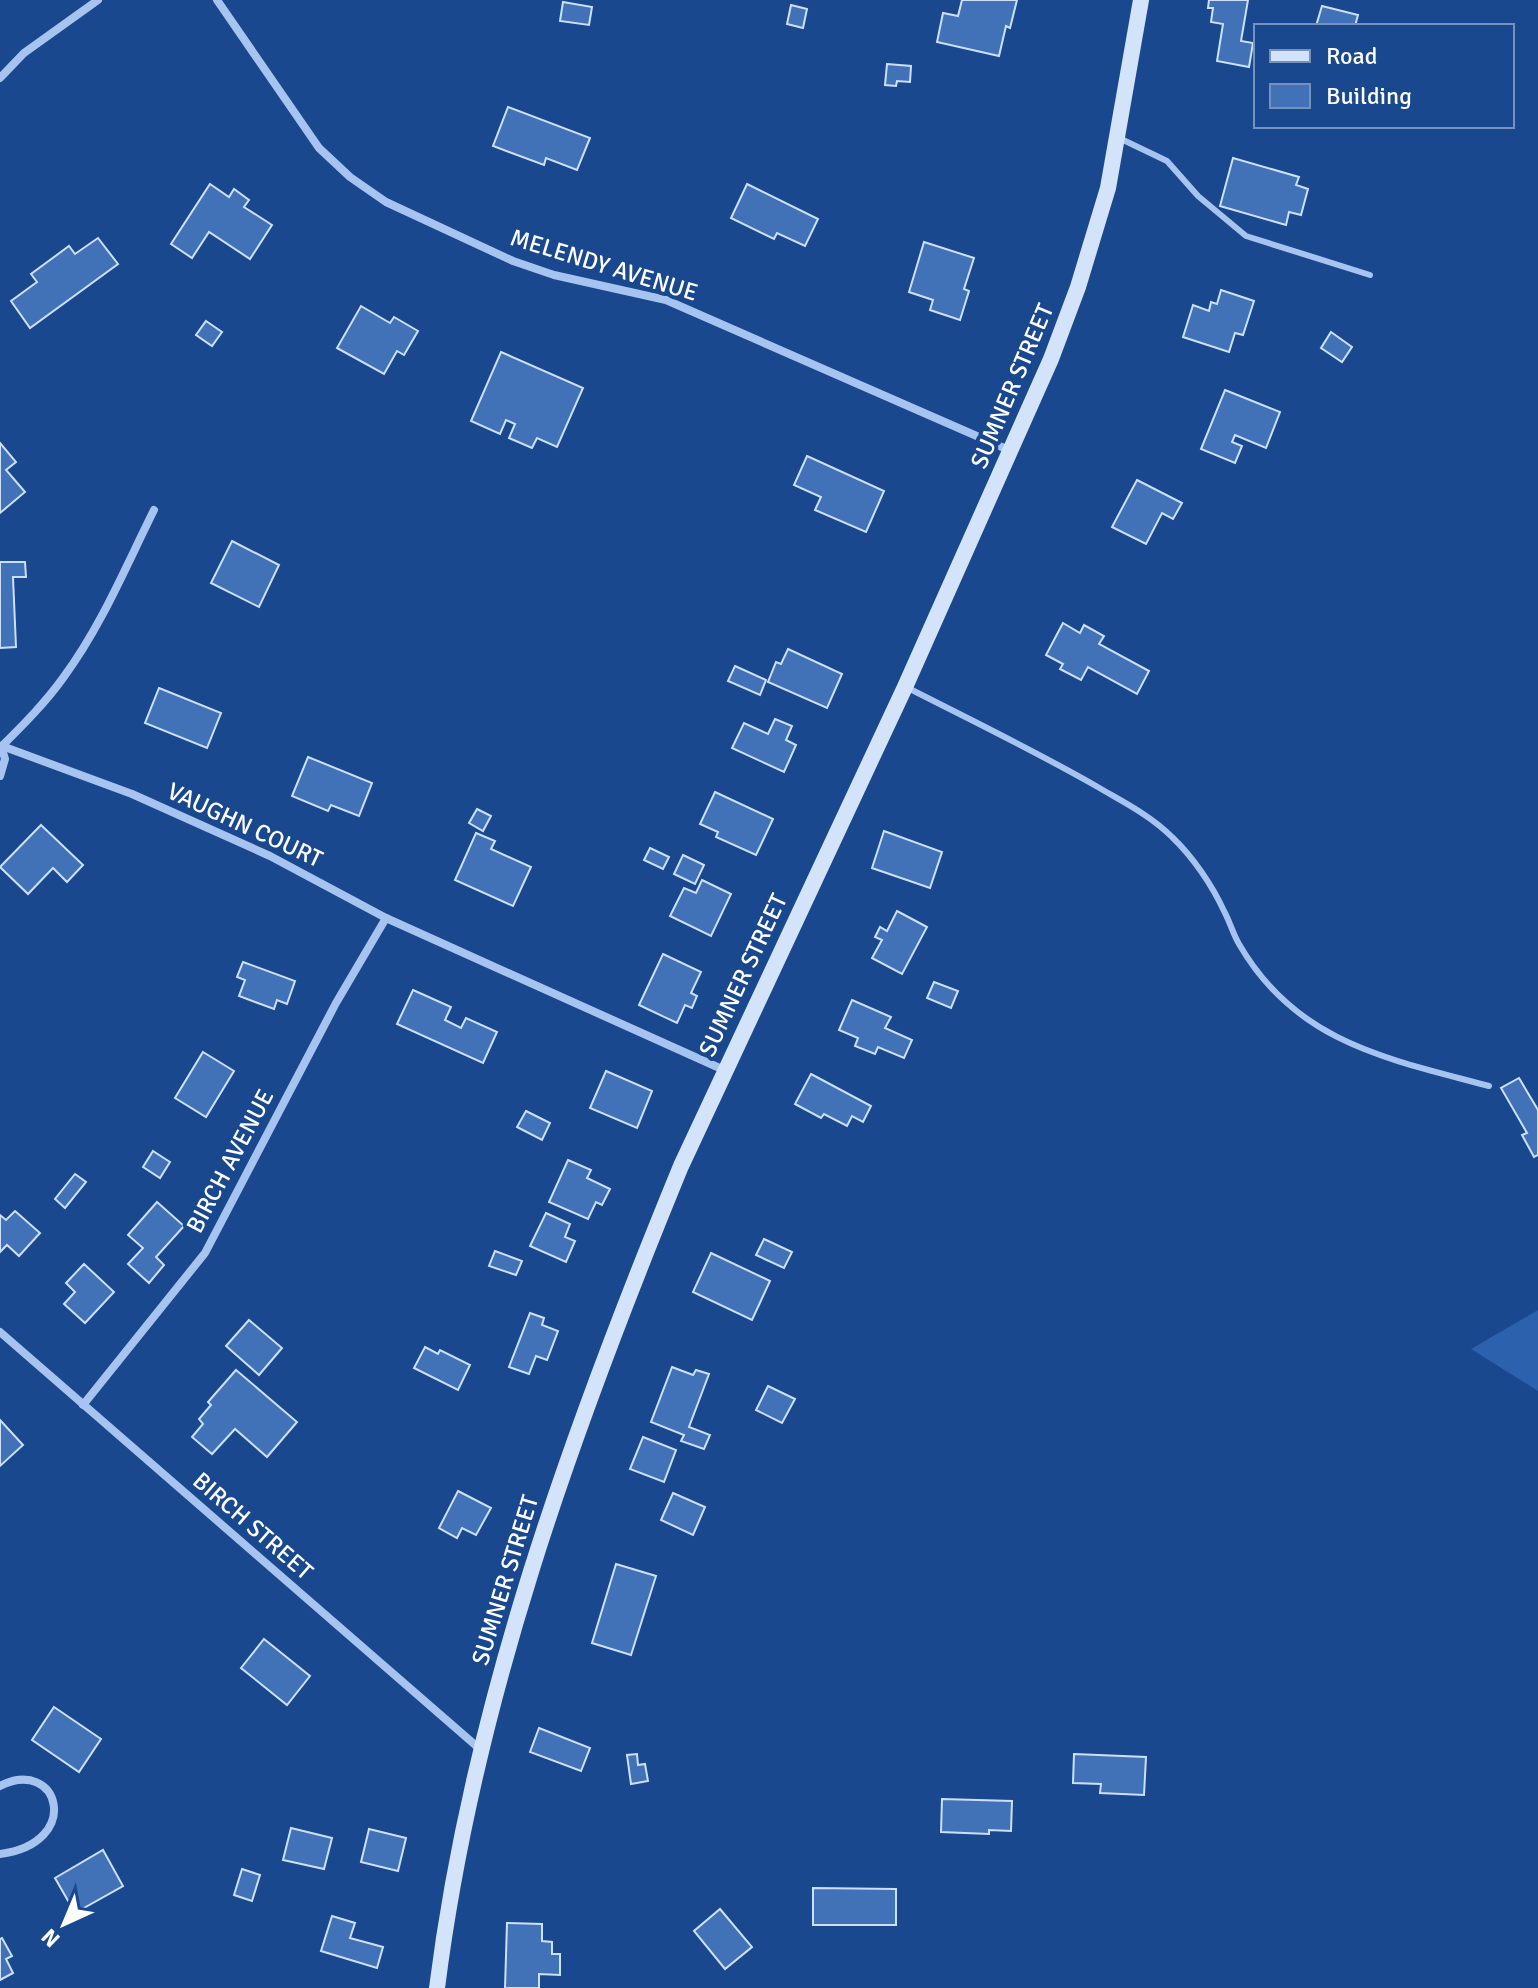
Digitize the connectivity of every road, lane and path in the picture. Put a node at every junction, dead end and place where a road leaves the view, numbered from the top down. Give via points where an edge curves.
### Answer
1 (98, 0) edge
2 (217, 0) edge
3 (1141, 0) edge
4 (0, 78) edge
5 (1119, 138) junction
6 (1370, 275) dead end
7 (1012, 451) junction
8 (154, 510) dead end
9 (905, 687) junction
10 (1, 746) edge
11 (0, 776) edge
12 (386, 918) junction
13 (724, 1070) junction
14 (1489, 1086) dead end
15 (0, 1332) edge
16 (83, 1405) junction
17 (481, 1750) junction
18 (0, 1786) edge
19 (0, 1854) edge
20 (437, 1988) edge

1 - 4 street via 24,53
2 - 7 street, MELENDY AVENUE via 319,148 386,202 513,261 666,300
3 - 5 main road, SUMNER STREET
5 - 6 lane via 1167,161 1198,196 1246,236
5 - 7 main road, SUMNER STREET via 1078,287
7 - 9 main road, SUMNER STREET
8 - 10 street via 65,676
9 - 13 main road, SUMNER STREET
9 - 14 lane via 1056,763 1156,823 1205,877 1239,944 1267,981 1311,1024 1393,1060
10 - 11 street via 5,759
10 - 12 street, VAUGHN COURT via 132,794 270,856
12 - 13 street, VAUGHN COURT
12 - 16 street, BIRCH AVENUE via 205,1253
13 - 17 main road, SUMNER STREET via 649,1244 564,1474 522,1597
15 - 16 street, BIRCH STREET
16 - 17 street, BIRCH STREET
17 - 20 main road, SUMNER STREET via 455,1868
18 - 19 street via 21,1778 33,1781 44,1787 55,1805 42,1838 30,1847

